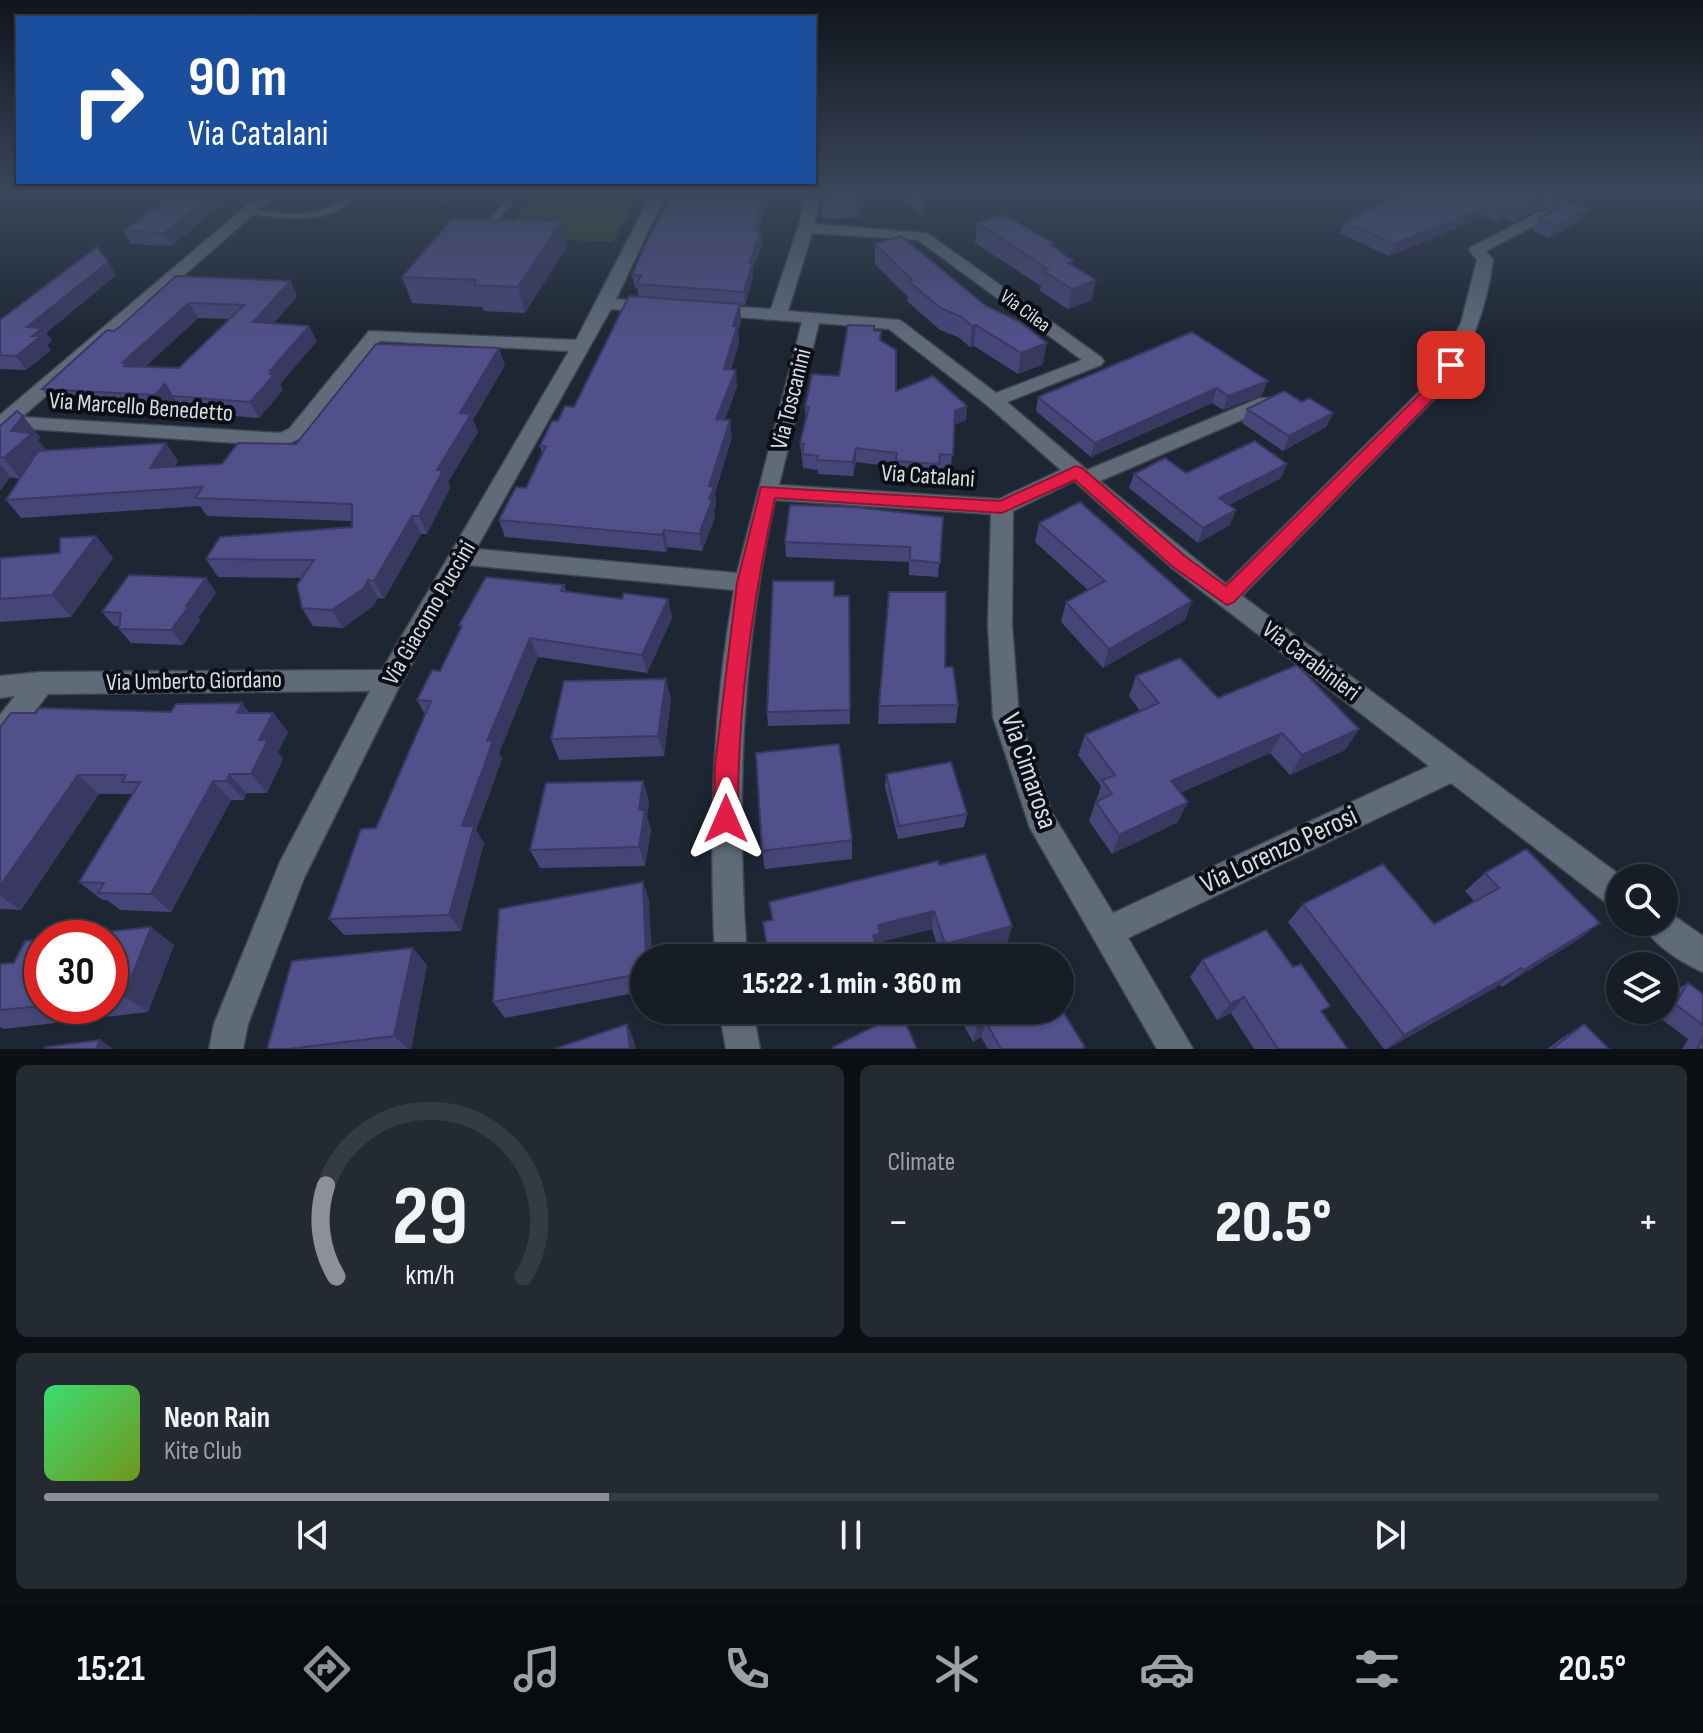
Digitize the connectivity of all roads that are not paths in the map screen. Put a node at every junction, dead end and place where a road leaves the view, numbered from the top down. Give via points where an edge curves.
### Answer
1 (216, 240) edge
2 (636, 240) edge
3 (802, 240) edge
4 (927, 240) edge
5 (1496, 240) edge
6 (606, 303) junction
7 (778, 315) junction
8 (812, 316) junction
9 (582, 346) junction
10 (994, 401) junction
11 (1267, 402) edge
12 (2, 424) edge
13 (1081, 476) junction
14 (768, 492) junction
15 (1002, 507) junction
16 (462, 556) junction
17 (747, 583) junction
18 (1227, 597) junction
19 (389, 680) junction
20 (41, 683) junction
21 (0, 687) edge
22 (0, 735) edge
23 (1453, 768) junction
24 (1606, 883) edge
25 (1105, 933) junction
26 (1676, 936) edge
27 (730, 944) edge
28 (1703, 956) edge
29 (739, 1024) edge
30 (226, 1049) edge
31 (743, 1049) edge
32 (1176, 1049) edge

1 - 12 street, Via Marcello Benedetto
2 - 6 street, Via Giacomo Puccini
3 - 7 street
4 - 10 street, Via Cilea via 1095,361
5 - 18 street via 1477,250 1485,260 1482,288 1461,348 1441,381
6 - 7 street
6 - 9 street, Via Giacomo Puccini
7 - 8 street
8 - 10 street via 894,324
8 - 14 street, Via Toscanini
9 - 12 street, Via Marcello Benedetto via 375,335 296,433 283,440
9 - 16 street, Via Giacomo Puccini
10 - 13 street
11 - 13 street
13 - 15 street, Via Catalani
13 - 18 street
14 - 15 street, Via Catalani
14 - 17 street, Via Toscanini
15 - 25 street, Via Cimarosa via 1000,625 1006,717 1040,819
16 - 17 street
16 - 19 street, Via Giacomo Puccini
17 - 27 street, Via Toscanini via 726,766
18 - 23 street, Via Carabinieri
19 - 20 street, Via Umberto Giordano
19 - 30 street, Via Giacomo Puccini via 291,872
20 - 21 street, Via Umberto Giordano
20 - 22 street
23 - 24 street, Via Carabinieri
23 - 25 street, Via Lorenzo Perosi
25 - 32 street, Via Cimarosa
26 - 28 street
29 - 31 street

